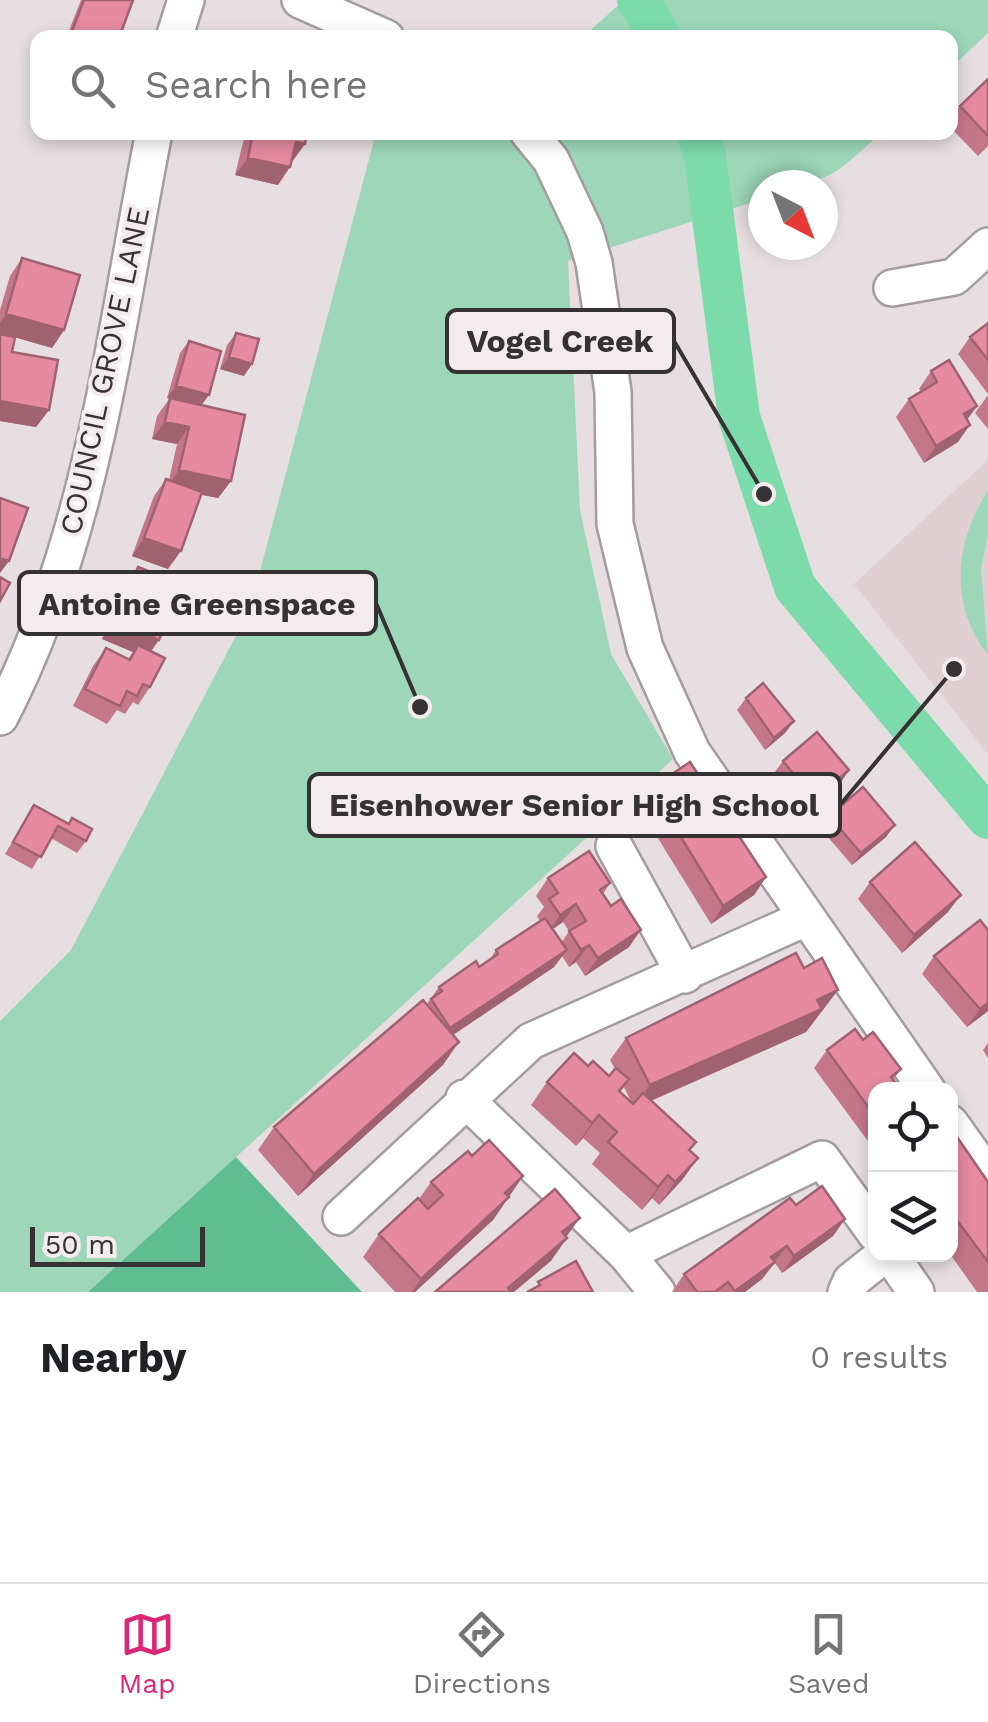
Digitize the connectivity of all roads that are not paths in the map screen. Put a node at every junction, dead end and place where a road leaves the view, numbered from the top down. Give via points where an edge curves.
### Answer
1 (186, 0) edge
2 (300, 0) edge
3 (177, 30) edge
4 (368, 30) edge
5 (152, 140) edge
6 (535, 140) edge
7 (988, 246) edge
8 (892, 288) dead end
9 (0, 717) edge
10 (614, 846) dead end
11 (806, 918) junction
12 (685, 975) junction
13 (921, 1082) edge
14 (464, 1098) junction
15 (958, 1134) edge
16 (988, 1176) edge
17 (341, 1218) dead end
18 (868, 1223) edge
19 (626, 1254) junction
20 (877, 1262) edge
21 (894, 1262) edge
22 (657, 1292) edge
23 (846, 1292) edge
24 (916, 1292) edge

1 - 3 street
2 - 4 street
5 - 9 street, COUNCIL GROVE LANE via 70,545 37,640
6 - 11 street via 551,160 594,262 613,392 614,524 645,648 692,752
7 - 8 street via 954,278
10 - 12 street
11 - 12 street
11 - 13 street
12 - 14 street via 531,1041
14 - 17 street
14 - 19 street
15 - 16 street
18 - 19 street via 822,1159
19 - 22 street
20 - 23 street
21 - 24 street

